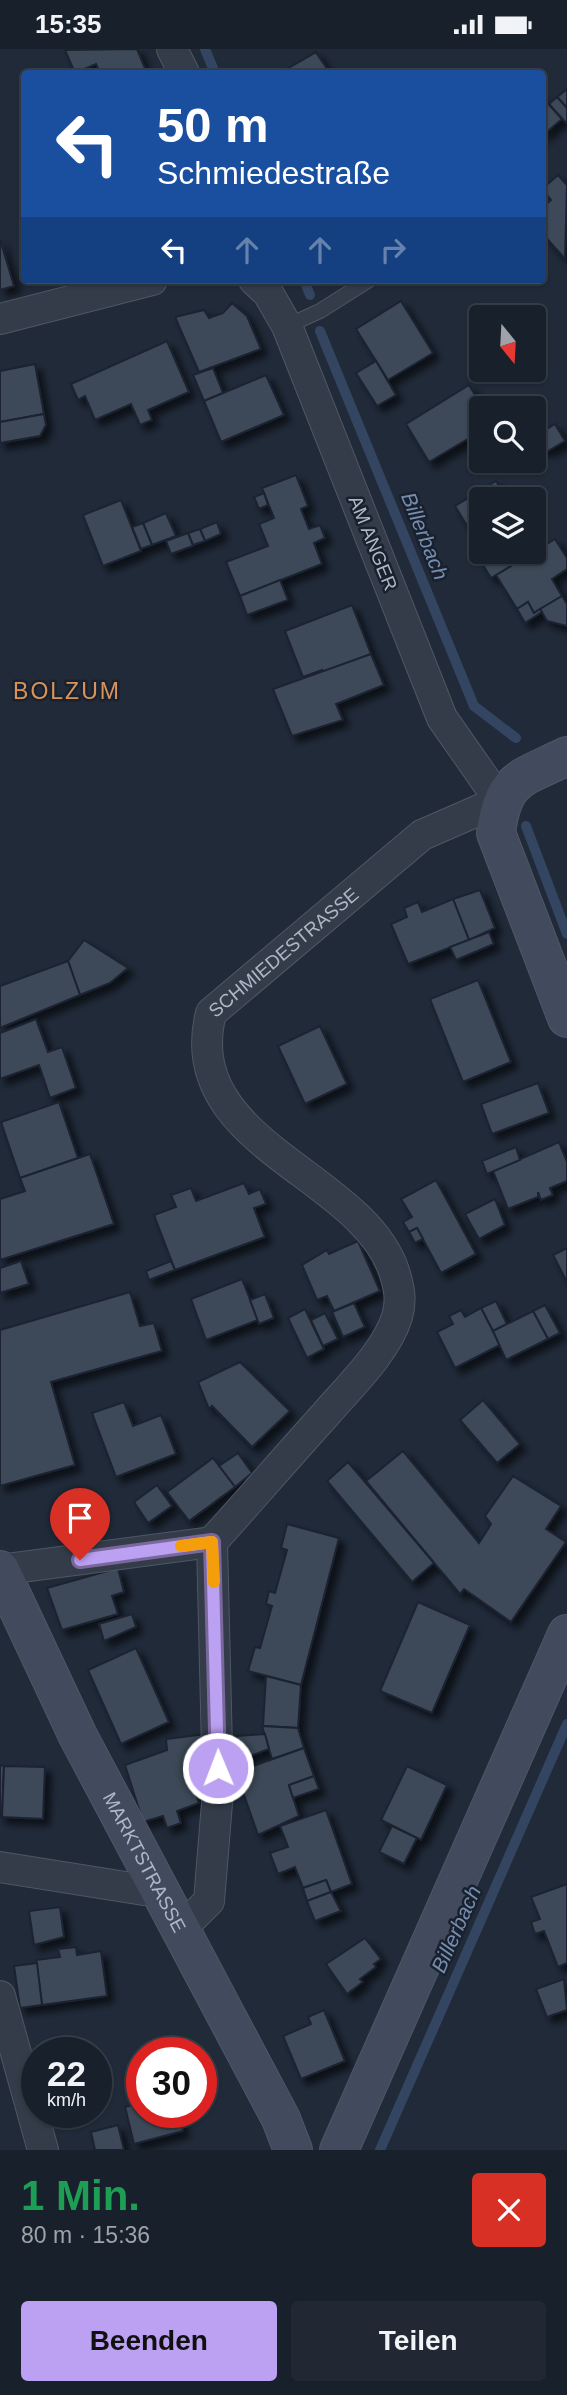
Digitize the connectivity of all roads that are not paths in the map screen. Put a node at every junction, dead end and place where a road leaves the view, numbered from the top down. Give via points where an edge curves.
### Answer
1 (172, 49) edge
2 (182, 70) edge
3 (137, 284) edge
4 (258, 284) edge
5 (363, 284) edge
6 (0, 320) edge
7 (287, 325) junction
8 (567, 756) edge
9 (500, 801) junction
10 (567, 1018) edge
11 (212, 1542) junction
12 (0, 1570) edge
13 (567, 1634) edge
14 (0, 1867) edge
15 (156, 1882) junction
16 (180, 1930) junction
17 (0, 1996) edge
18 (43, 2150) edge
19 (293, 2150) edge
20 (339, 2150) edge

1 - 2 street
3 - 6 street
4 - 7 street, AM ANGER
5 - 7 lane
7 - 9 street, AM ANGER via 442,718
8 - 9 main road via 516,781
9 - 10 main road via 496,833
9 - 11 street, SCHMIEDESTRASSE via 422,835 211,1013 205,1037 208,1061 220,1091 239,1118 282,1160 358,1216 387,1250 401,1291 397,1318 371,1362
11 - 12 street
11 - 16 street via 218,1791 209,1901
12 - 15 main road, MARKTSTRASSE via 78,1736
13 - 20 main road
14 - 15 street via 144,1890
15 - 16 main road, MARKTSTRASSE
16 - 19 main road, MARKTSTRASSE
17 - 18 street

